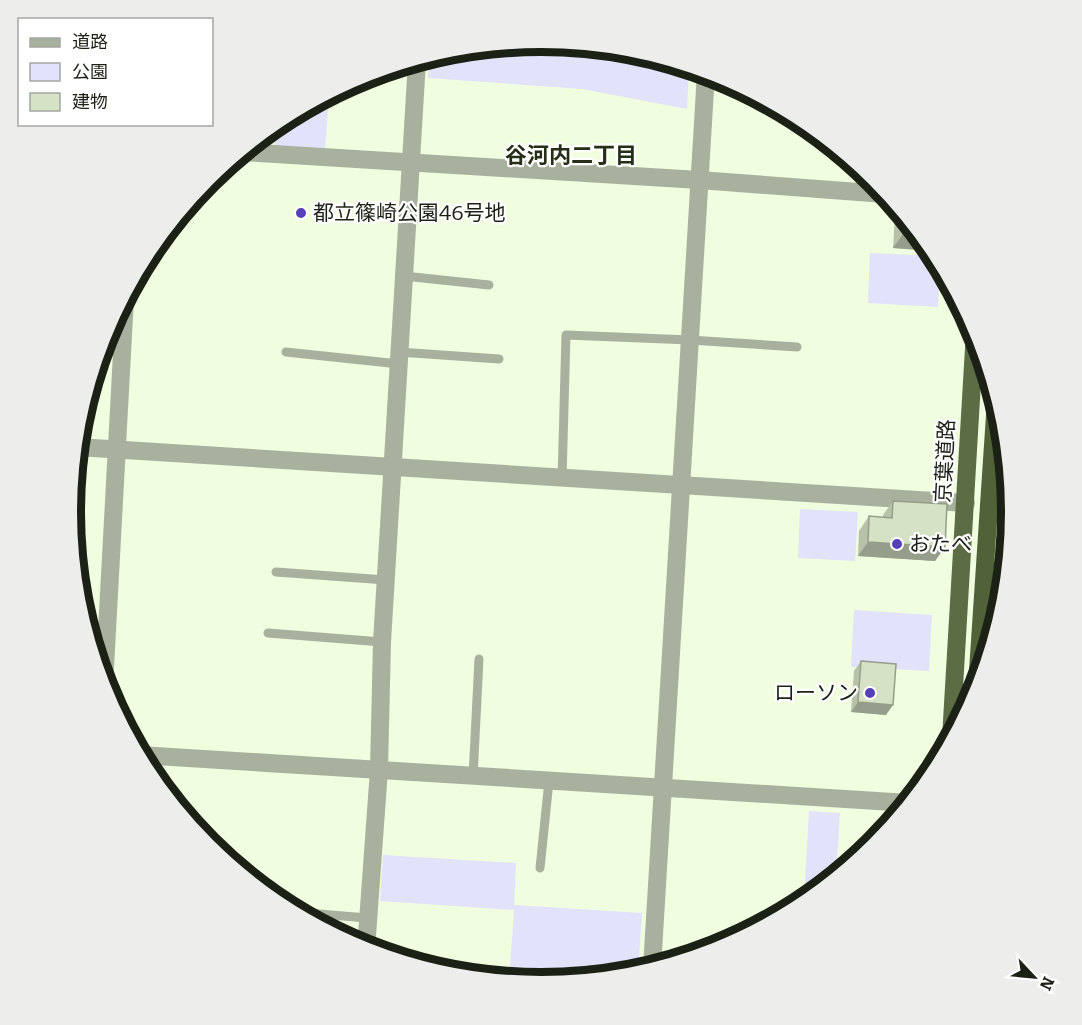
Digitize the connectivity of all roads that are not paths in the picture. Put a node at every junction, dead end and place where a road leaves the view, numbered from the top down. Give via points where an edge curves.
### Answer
1 (416, 70) edge
2 (705, 83) edge
3 (255, 153) edge
4 (410, 162) junction
5 (699, 180) junction
6 (872, 193) edge
7 (404, 276) junction
8 (489, 285) dead end
9 (124, 319) edge
10 (690, 340) junction
11 (797, 347) dead end
12 (286, 352) dead end
13 (974, 356) edge
14 (399, 358) junction
15 (499, 359) dead end
16 (994, 433) edge
17 (86, 447) edge
18 (115, 449) junction
19 (393, 468) junction
20 (562, 479) junction
21 (681, 487) junction
22 (966, 503) junction
23 (276, 572) dead end
24 (386, 580) junction
25 (268, 633) dead end
26 (382, 642) junction
27 (980, 650) edge
28 (104, 657) edge
29 (479, 659) dead end
30 (952, 719) edge
31 (151, 756) edge
32 (379, 771) junction
33 (473, 777) junction
34 (549, 781) junction
35 (662, 787) junction
36 (898, 802) edge
37 (540, 868) dead end
38 (316, 914) edge
39 (367, 918) junction
40 (366, 938) edge
41 (653, 959) edge

1 - 4 street
2 - 5 street
3 - 4 street
4 - 5 street
4 - 7 street
5 - 6 street
5 - 10 street
7 - 8 lane
7 - 14 street
9 - 18 street
10 - 11 lane
10 - 20 lane via 566,335
10 - 21 street
12 - 14 lane
13 - 22 highway, 京葉道路
14 - 15 lane
14 - 19 street
16 - 27 highway
17 - 18 street
18 - 19 street
18 - 28 street
19 - 20 street
19 - 24 street
20 - 21 street
21 - 22 street
21 - 35 street
22 - 30 highway, 京葉道路
23 - 24 lane
24 - 26 street
25 - 26 lane
26 - 32 street
29 - 33 lane
31 - 32 street
32 - 33 street
32 - 39 street
33 - 34 street
34 - 35 street
34 - 37 lane
35 - 36 street
35 - 41 street
38 - 39 lane
39 - 40 street

